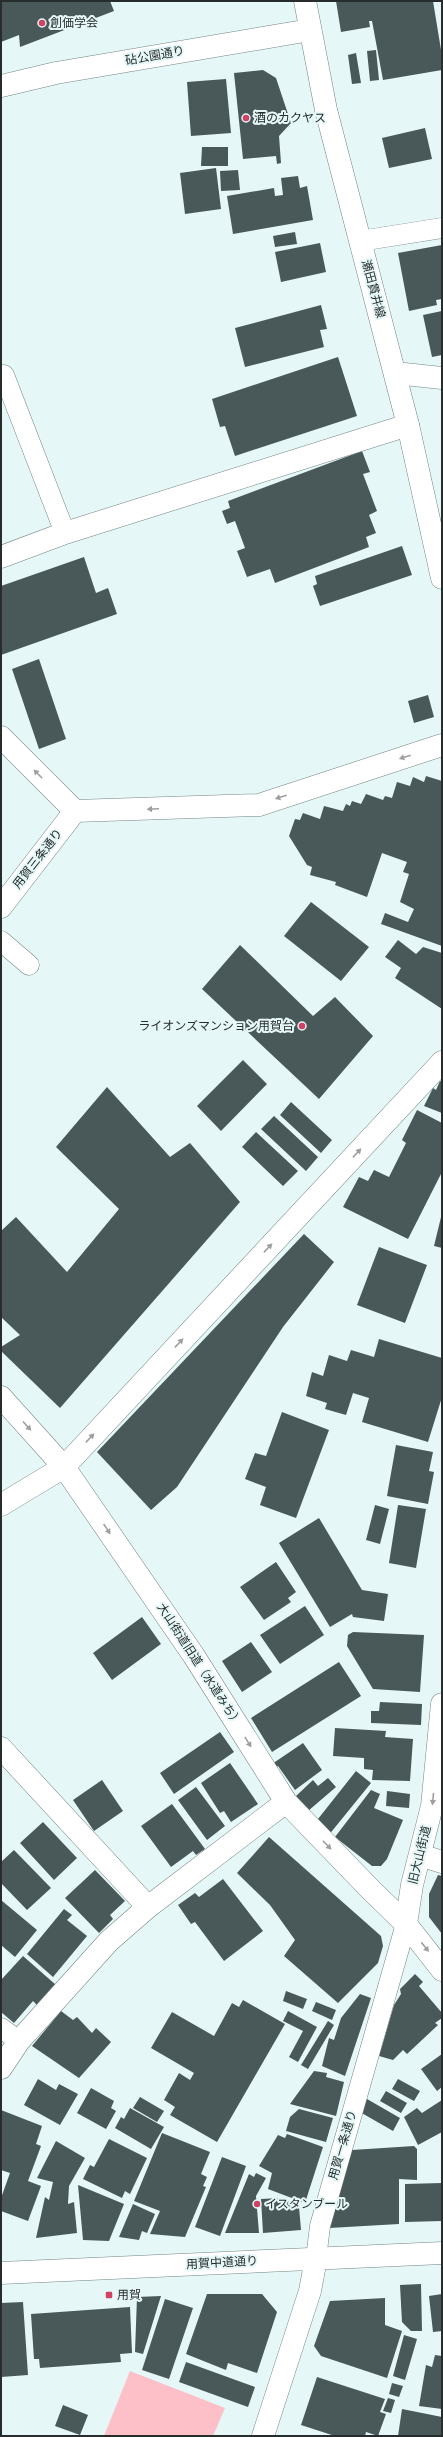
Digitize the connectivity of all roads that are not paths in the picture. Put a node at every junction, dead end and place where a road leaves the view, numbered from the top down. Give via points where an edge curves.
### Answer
1 (304, 1) edge
2 (310, 30) junction
3 (1, 86) edge
4 (442, 228) edge
5 (360, 241) junction
6 (395, 373) junction
7 (1, 377) edge
8 (442, 378) edge
9 (408, 425) junction
10 (65, 533) junction
11 (1, 557) edge
12 (442, 578) edge
13 (1, 737) edge
14 (442, 745) edge
15 (75, 811) junction
16 (1, 907) edge
17 (1, 941) edge
18 (29, 965) dead end
19 (442, 1062) edge
20 (1, 1397) edge
21 (64, 1467) junction
22 (1, 1505) edge
23 (442, 1704) edge
24 (1, 1748) edge
25 (286, 1802) junction
26 (420, 1855) junction
27 (442, 1862) edge
28 (148, 1907) junction
29 (406, 1924) junction
30 (442, 1970) edge
31 (1, 2028) edge
32 (19, 2041) junction
33 (1, 2068) edge
34 (442, 2253) edge
35 (316, 2259) junction
36 (1, 2273) edge
37 (264, 2436) edge

1 - 2 street, 瀬田貫井線
2 - 3 street, 砧公園通り via 56,73
2 - 5 street, 瀬田貫井線 via 326,110
4 - 5 lane
5 - 6 street, 瀬田貫井線
6 - 8 street
6 - 9 street, 瀬田貫井線
7 - 10 lane via 4,375
9 - 10 street
9 - 12 street, 瀬田貫井線
10 - 11 street
15 -> 13 street
14 -> 15 street via 258,805
15 - 16 street, 用賀三条通り
17 - 18 lane
21 -> 19 street
20 -> 21 street, 大山街道旧道（水道みち）
21 - 22 street
21 -> 25 street, 大山街道旧道（水道みち） via 194,1656
23 -> 26 street, 旧大山街道 via 432,1806
24 - 28 street
25 - 28 street
25 -> 29 street, 大山街道旧道（水道みち）
26 - 27 street
26 - 29 street, 旧大山街道
28 - 32 street via 109,1941
29 -> 30 street
29 - 35 lane, 用賀一条通り via 320,2226
31 - 32 lane
32 - 33 street
34 - 35 street, 用賀中道通り
35 - 36 street, 用賀中道通り
35 - 37 street, 用賀一条通り via 310,2291

